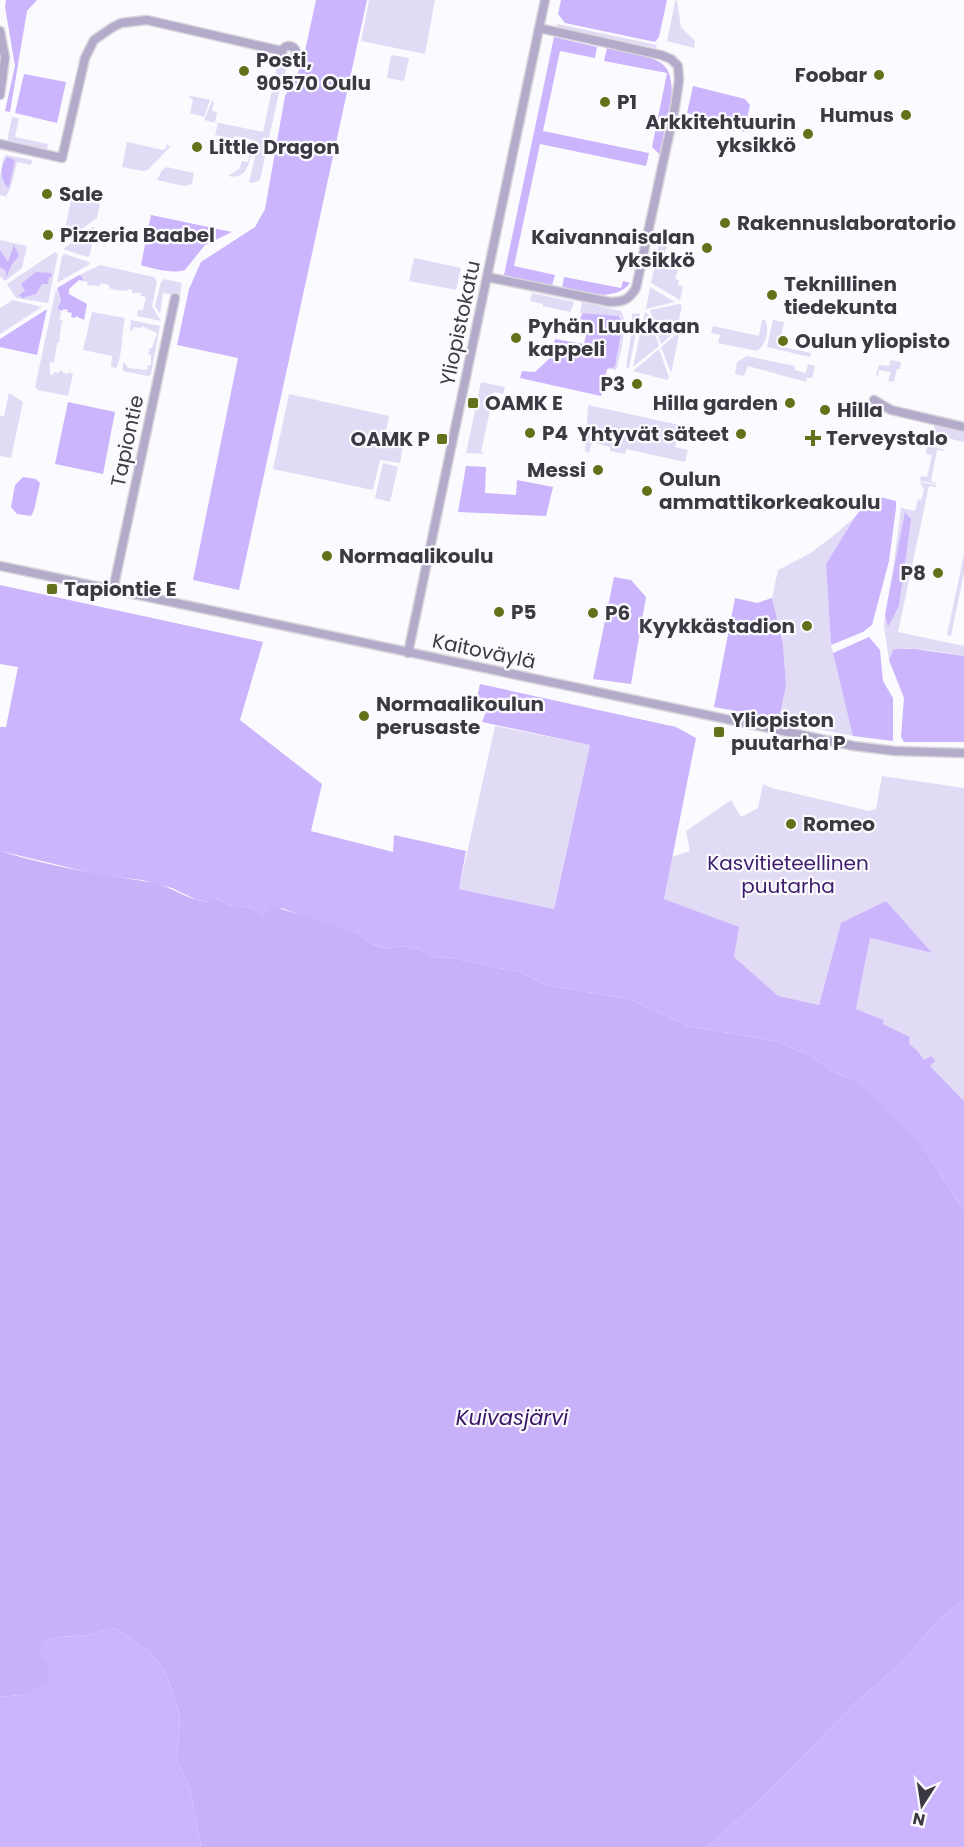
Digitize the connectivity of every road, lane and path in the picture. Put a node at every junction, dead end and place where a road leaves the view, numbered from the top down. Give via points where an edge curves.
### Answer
1 (545, 0) edge
2 (539, 28) junction
3 (0, 31) edge
4 (282, 51) dead end
5 (0, 94) edge
6 (0, 144) edge
7 (487, 277) junction
8 (175, 298) dead end
9 (874, 400) dead end
10 (964, 427) edge
11 (0, 566) edge
12 (113, 590) junction
13 (408, 653) junction
14 (964, 753) edge

1 - 2 street, Yliopistokatu
2 - 7 street, Yliopistokatu
2 - 7 street via 671,59 678,66 679,80 671,129 631,296 621,302 610,302
3 - 5 street via 5,58
4 - 6 street via 147,20 122,23 94,40 85,58 62,158
7 - 13 street, Yliopistokatu
8 - 12 street, Tapiontie
9 - 10 street via 891,410
11 - 12 street, Kaitoväylä
12 - 13 street, Kaitoväylä
13 - 14 street, Kaitoväylä via 854,746

